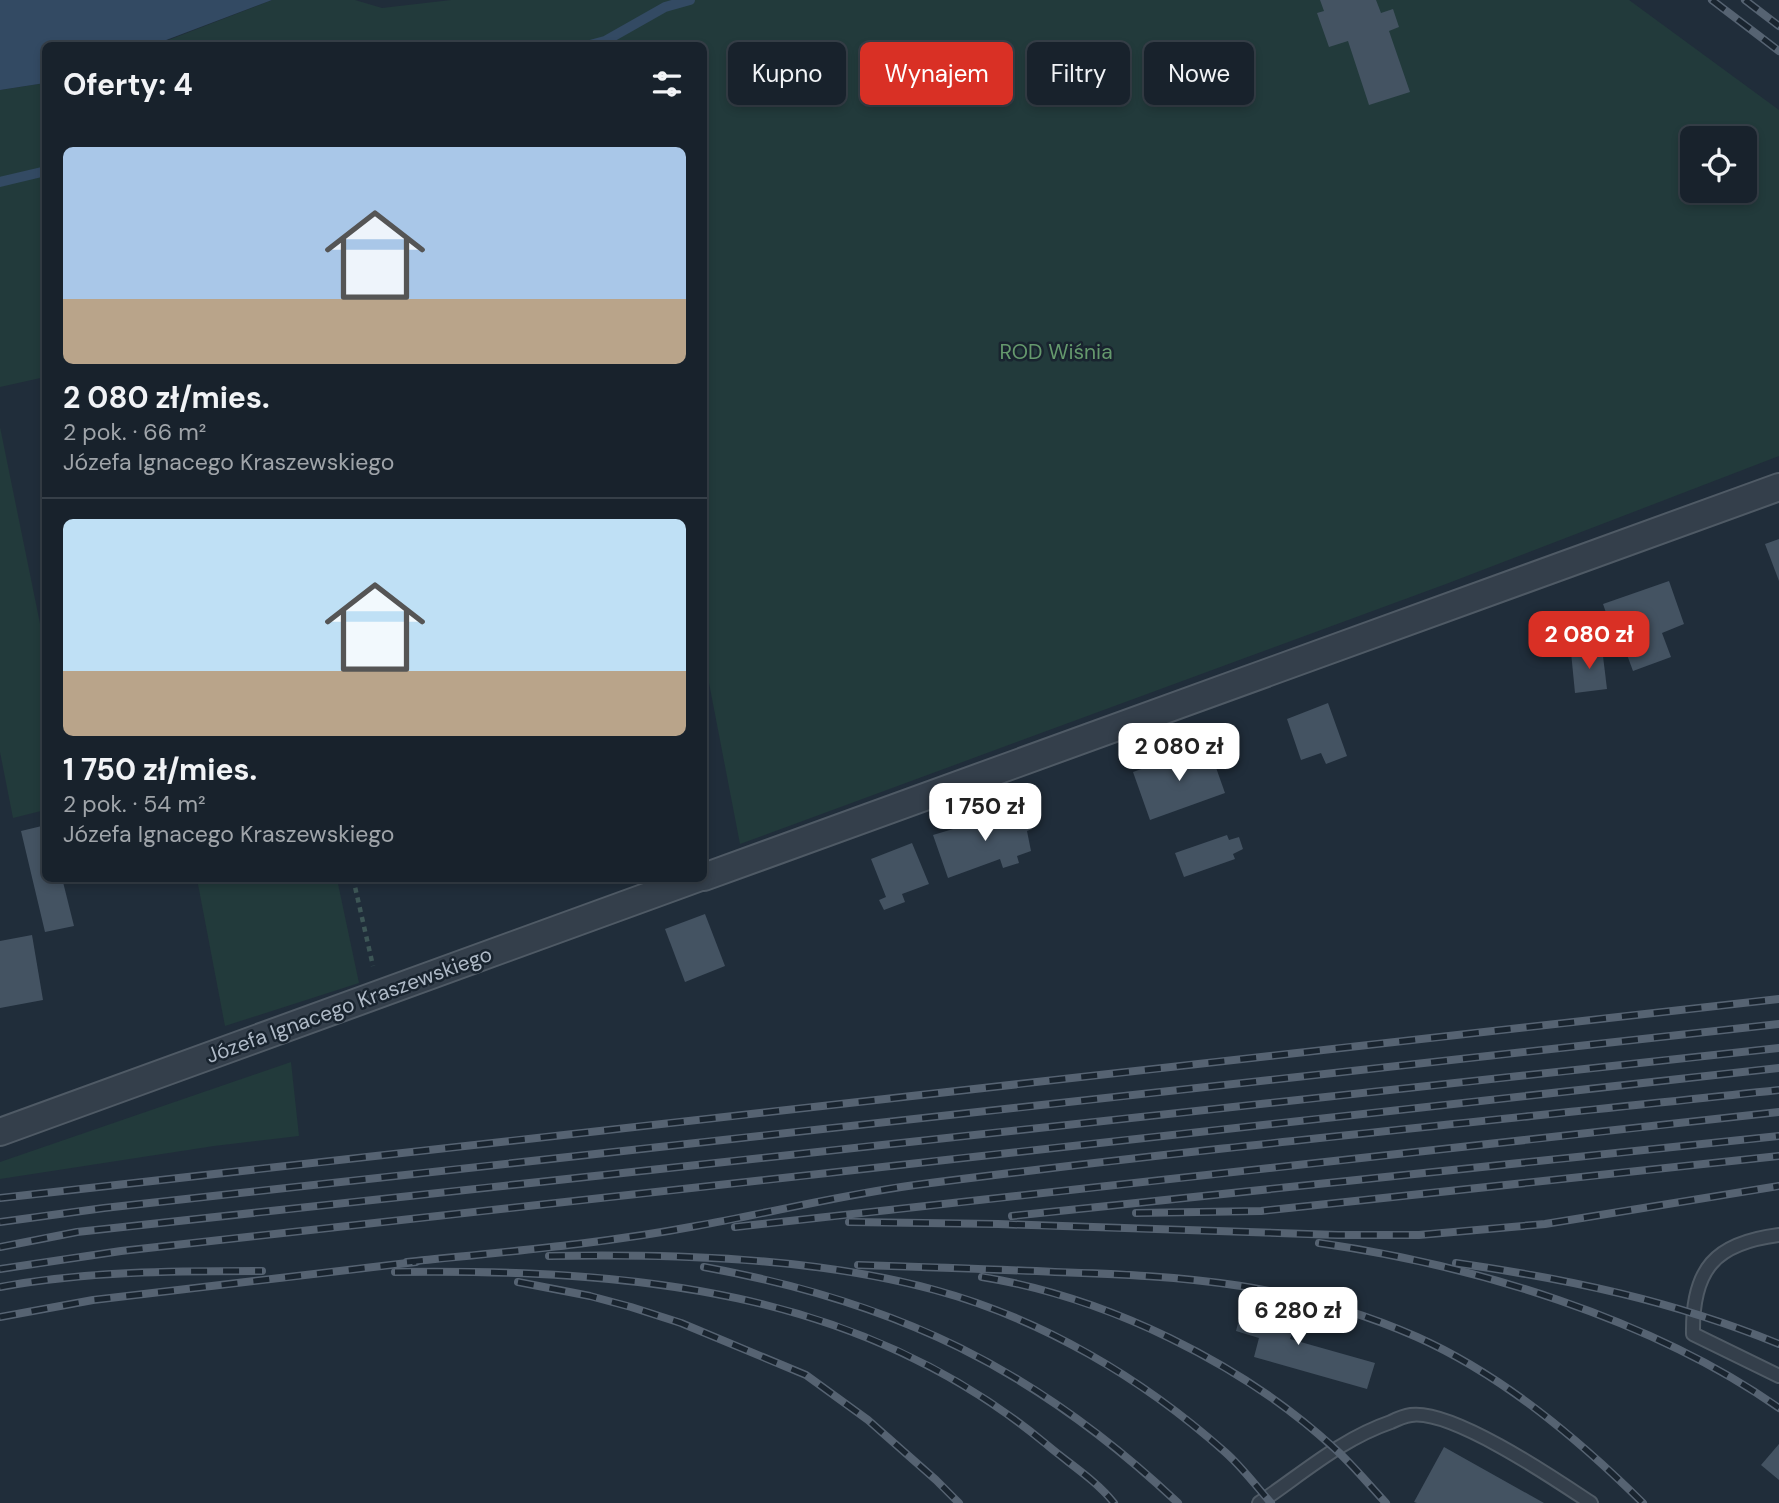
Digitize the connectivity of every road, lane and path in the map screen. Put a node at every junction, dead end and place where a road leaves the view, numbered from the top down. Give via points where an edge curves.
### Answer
1 (1779, 487) edge
2 (707, 876) edge
3 (354, 882) edge
4 (687, 882) edge
5 (379, 995) junction
6 (0, 1132) edge
7 (1779, 1235) edge
8 (1779, 1376) edge
9 (1259, 1503) edge
10 (1591, 1503) edge

1 - 2 street
3 - 5 path
4 - 5 street, Józefa Ignacego Kraszewskiego
5 - 6 street, Józefa Ignacego Kraszewskiego
7 - 8 lane via 1754,1238 1715,1258 1703,1276 1692,1312 1693,1334
9 - 10 lane via 1335,1449 1412,1414 1451,1421 1542,1470

